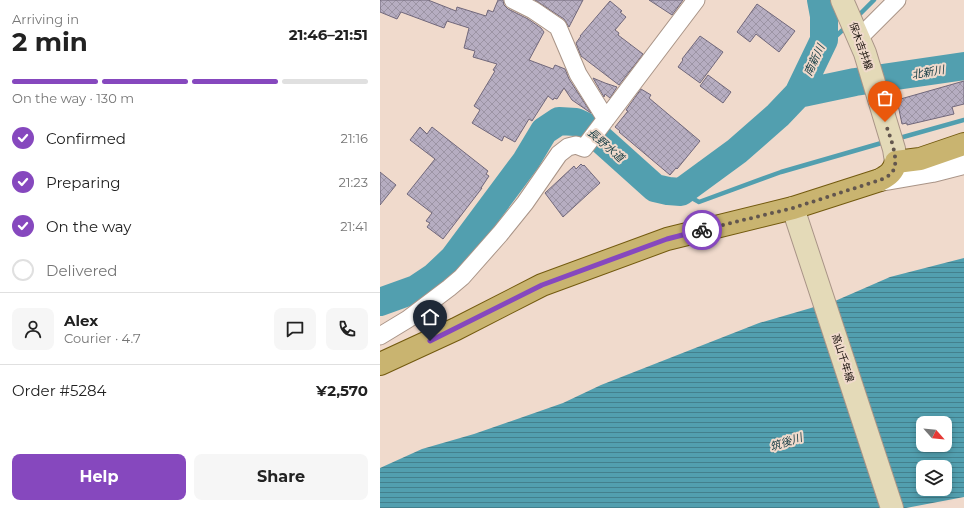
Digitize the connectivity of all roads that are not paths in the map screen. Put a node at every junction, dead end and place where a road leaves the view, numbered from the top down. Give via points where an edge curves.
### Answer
1 (513, 0) edge
2 (696, 0) edge
3 (897, 0) edge
4 (854, 26) edge
5 (605, 120) junction
6 (964, 144) edge
7 (895, 156) junction
8 (964, 163) edge
9 (880, 180) junction
10 (795, 214) junction
11 (380, 336) edge
12 (380, 364) edge
13 (892, 508) edge

1 - 5 street via 558,27 578,74
2 - 5 street
3 - 4 street
4 - 7 main road, 保木吉井線
5 - 11 street via 584,148 576,145 568,147 560,154 525,203 462,277 408,319
6 - 7 main road via 920,159
7 - 9 main road via 894,170
8 - 9 street
9 - 10 main road
10 - 12 main road via 667,239 542,285
10 - 13 main road, 高山千年線

